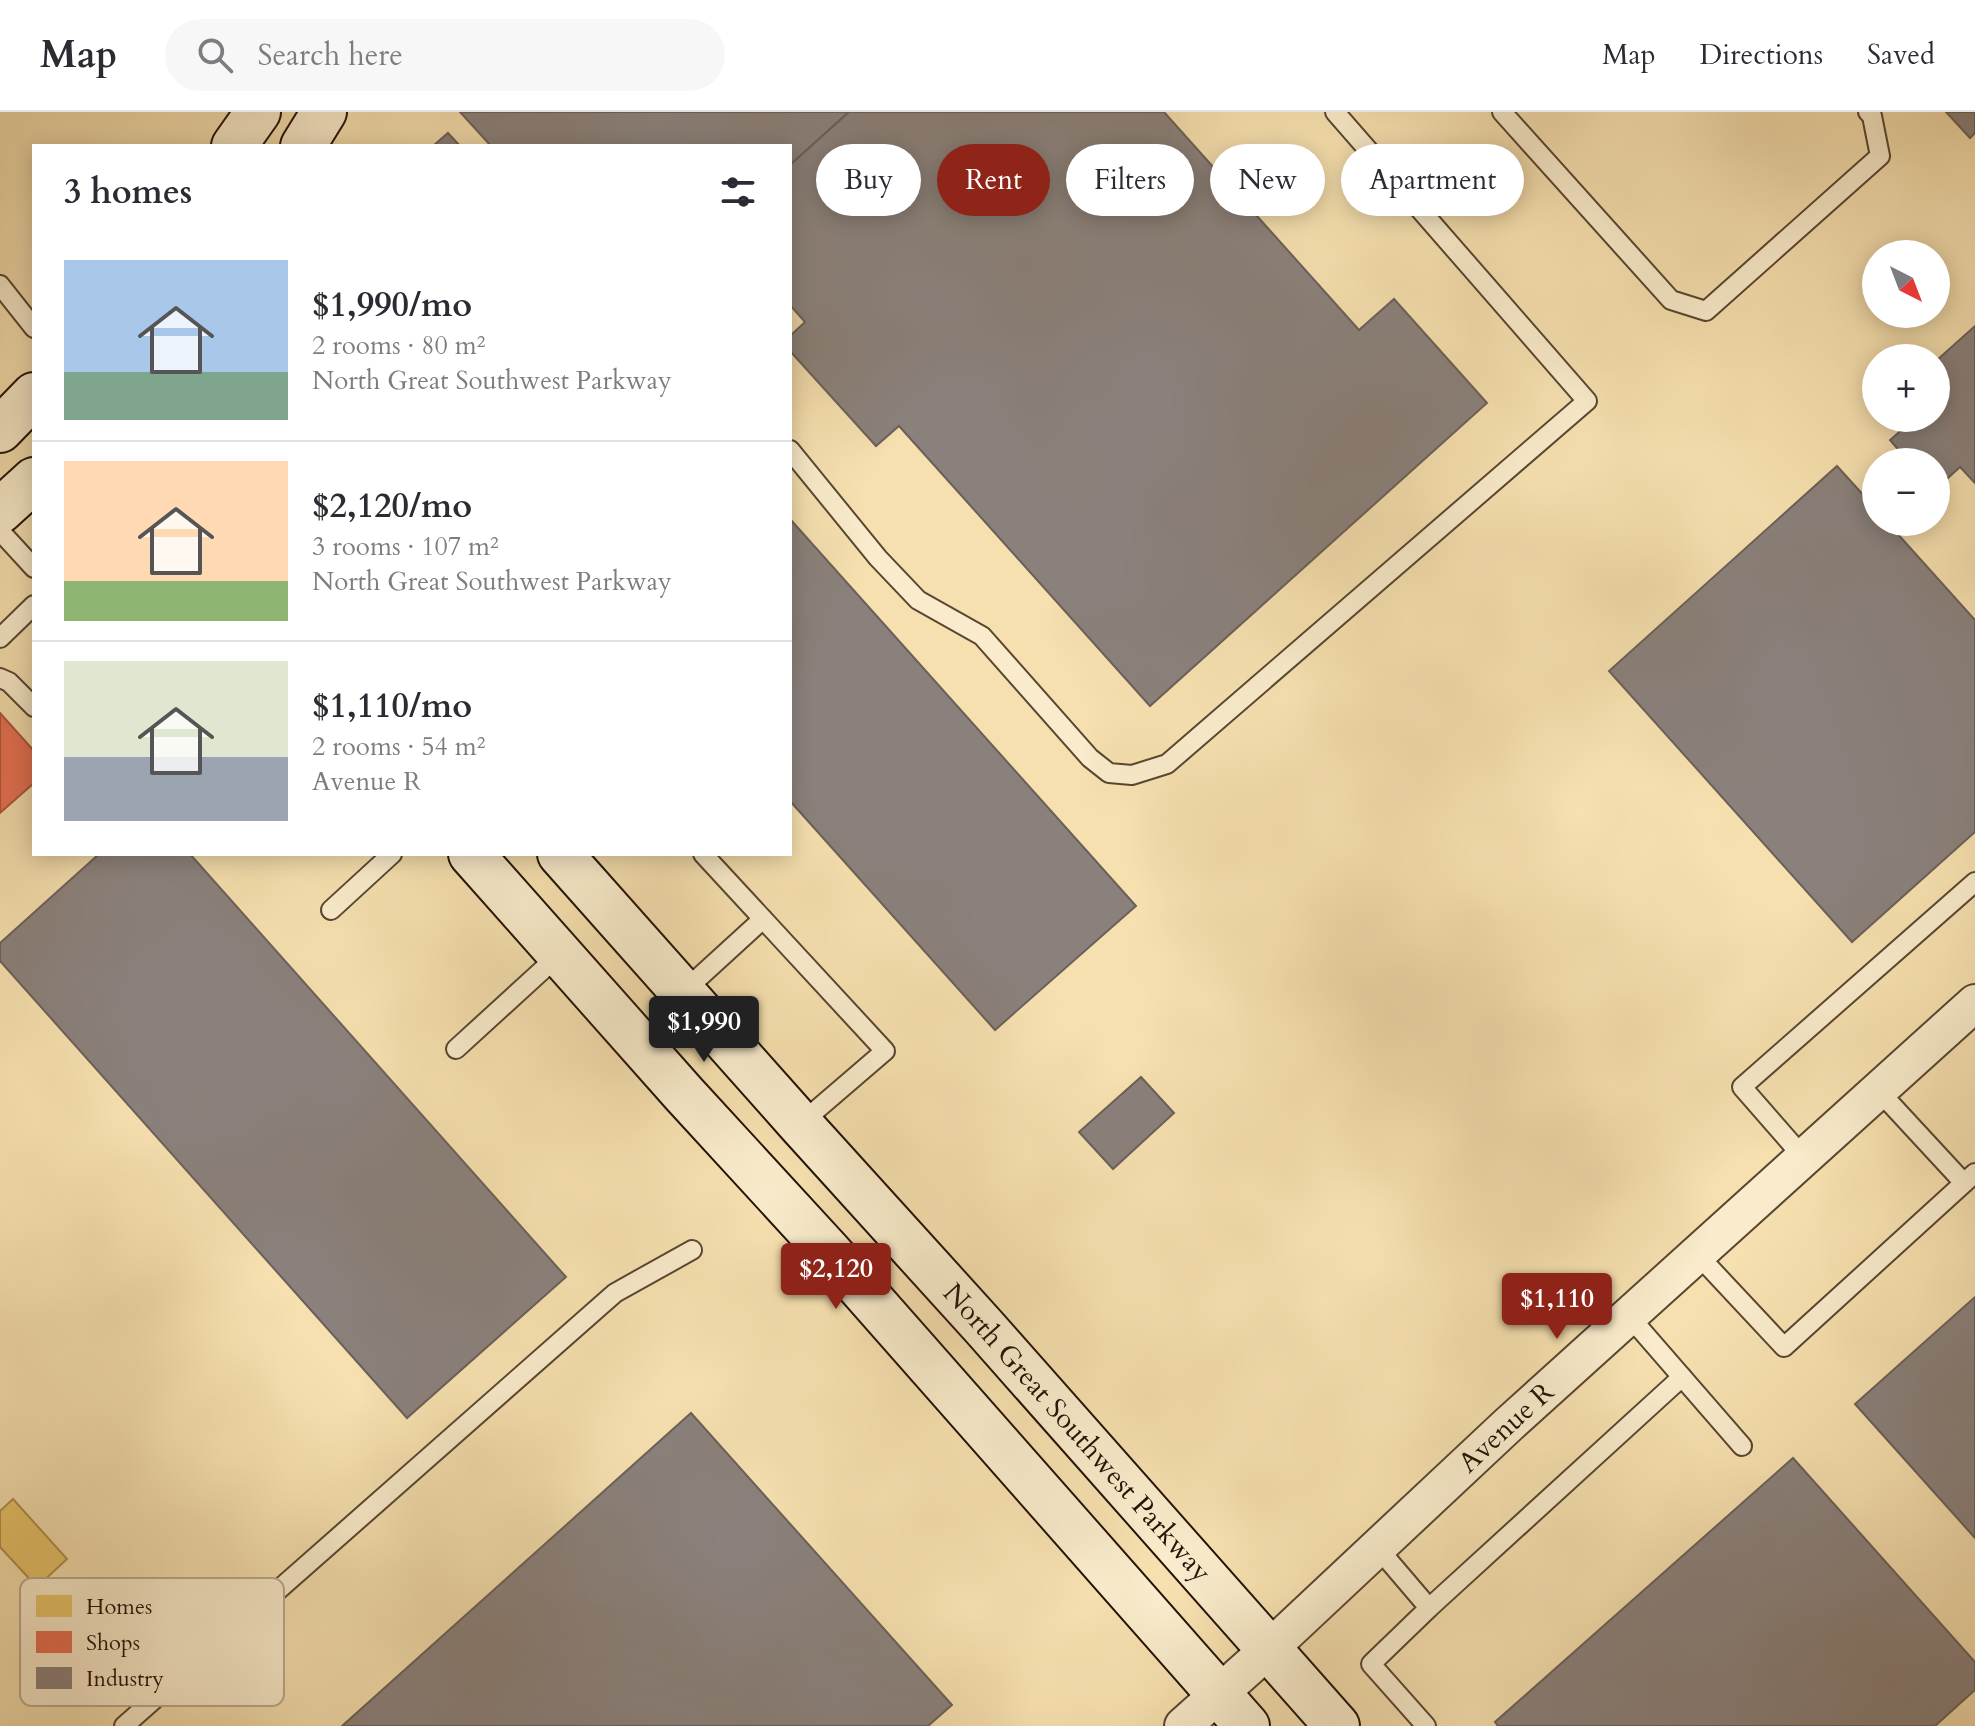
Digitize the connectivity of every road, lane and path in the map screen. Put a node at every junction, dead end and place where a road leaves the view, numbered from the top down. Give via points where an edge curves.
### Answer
1 (258, 112) edge
2 (324, 112) edge
3 (1335, 112) edge
4 (1502, 112) edge
5 (1868, 112) edge
6 (235, 144) edge
7 (304, 144) edge
8 (0, 285) edge
9 (32, 325) edge
10 (32, 397) edge
11 (0, 430) edge
12 (792, 452) edge
13 (32, 482) edge
14 (0, 511) edge
15 (0, 531) edge
16 (32, 566) edge
17 (32, 607) edge
18 (0, 638) edge
19 (0, 678) edge
20 (32, 705) edge
21 (390, 856) edge
22 (473, 856) edge
23 (562, 856) edge
24 (705, 856) edge
25 (1975, 882) edge
26 (331, 910) dead end
27 (763, 919) junction
28 (560, 954) junction
29 (1975, 1003) edge
30 (694, 1004) junction
31 (456, 1049) dead end
32 (657, 1061) junction
33 (1878, 1090) junction
34 (800, 1124) junction
35 (1804, 1158) junction
36 (1970, 1178) edge
37 (692, 1250) dead end
38 (1697, 1254) junction
39 (1629, 1316) junction
40 (1682, 1377) junction
41 (1742, 1446) dead end
42 (1377, 1547) junction
43 (284, 1585) edge
44 (1429, 1608) junction
45 (1268, 1650) junction
46 (1218, 1694) junction
47 (147, 1706) edge
48 (124, 1726) edge
49 (1183, 1726) edge
50 (1247, 1726) edge
51 (1337, 1726) edge
52 (1426, 1726) edge

1 - 6 street
2 - 7 street
3 - 12 lane via 1587,401 1167,764 1132,775 1109,773 1090,758 982,636 918,600
4 - 5 lane via 1671,300 1706,311 1880,156
8 - 9 lane
10 - 11 street
13 - 14 street
15 - 16 lane
17 - 18 lane
19 - 20 lane
21 - 26 lane
22 - 28 street
23 - 30 street, North Great Southwest Parkway
24 - 27 lane
25 - 35 lane via 1742,1087
27 - 30 lane
27 - 34 lane via 885,1051
28 - 31 lane
28 - 32 street
29 - 33 street, Avenue R
30 - 32 street
30 - 34 street, North Great Southwest Parkway
32 - 46 street
33 - 35 street, Avenue R
33 - 36 lane
34 - 45 street, North Great Southwest Parkway
35 - 38 street, Avenue R
36 - 38 lane via 1784,1347
37 - 43 lane via 615,1293
38 - 39 street, Avenue R
39 - 40 lane
39 - 42 street, Avenue R
40 - 41 lane
40 - 44 lane
42 - 44 lane
42 - 45 street, Avenue R
44 - 52 lane via 1371,1664
45 - 46 street, Avenue R
45 - 51 street, North Great Southwest Parkway
46 - 49 street, Avenue R
46 - 50 street
47 - 48 lane

